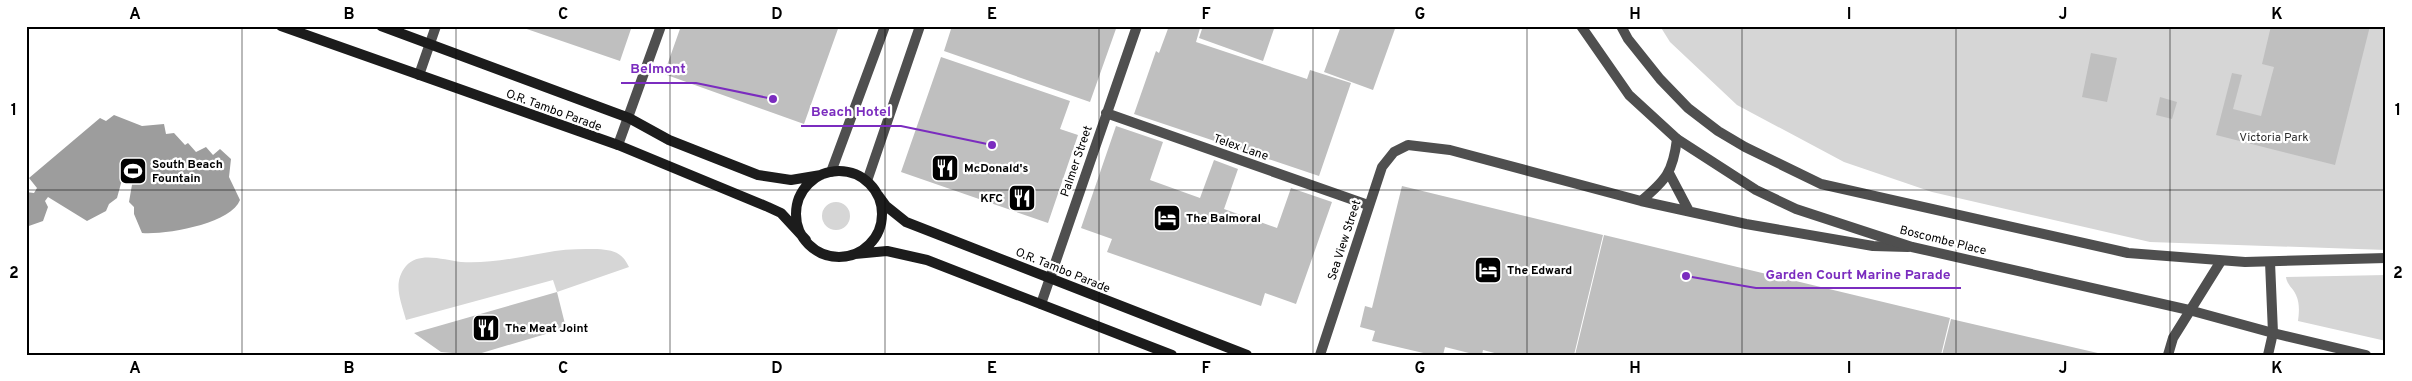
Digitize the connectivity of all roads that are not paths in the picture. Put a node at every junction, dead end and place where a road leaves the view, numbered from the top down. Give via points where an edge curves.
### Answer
1 (281, 26) edge
2 (381, 26) edge
3 (436, 26) edge
4 (661, 26) edge
5 (886, 26) edge
6 (920, 26) edge
7 (1137, 26) edge
8 (1581, 26) edge
9 (1621, 26) edge
10 (430, 43) junction
11 (419, 75) junction
12 (1106, 113) junction
13 (629, 118) junction
14 (1677, 139) junction
15 (618, 146) junction
16 (1669, 173) junction
17 (826, 174) junction
18 (868, 181) junction
19 (878, 195) junction
20 (1641, 201) junction
21 (1368, 205) junction
22 (1689, 211) junction
23 (806, 240) junction
24 (1912, 247) junction
25 (855, 254) junction
26 (2386, 258) edge
27 (2221, 261) junction
28 (2270, 262) junction
29 (1050, 277) junction
30 (1041, 304) junction
31 (2189, 310) junction
32 (2273, 333) junction
33 (1172, 355) edge
34 (1247, 355) edge
35 (1320, 355) edge
36 (2168, 355) edge
37 (2268, 355) edge
38 (2366, 355) edge

1 - 11 main road, O.R. Tambo Parade
2 - 10 main road, O.R. Tambo Parade
3 - 10 street
4 - 13 street
5 - 17 street
6 - 18 street
7 - 12 street, Palmer Street
8 - 14 street, Boscombe Place via 1629,95
9 - 27 street via 1660,79 1688,108 1745,147 1821,184 2128,252
10 - 11 street
10 - 13 main road, O.R. Tambo Parade
11 - 15 main road, O.R. Tambo Parade
12 - 21 street, Telex Lane
12 - 29 street, Palmer Street
13 - 15 street
13 - 17 main road, O.R. Tambo Parade via 669,140 758,175 791,180
14 - 16 street
14 - 24 street, Boscombe Place via 1756,190
15 - 23 main road, O.R. Tambo Parade via 781,213
16 - 20 street
16 - 22 street
17 - 18 main road, O.R. Tambo Parade via 854,173
17 - 23 main road via 806,187 799,200 797,217
18 - 19 main road, O.R. Tambo Parade
19 - 25 main road, O.R. Tambo Parade via 882,210 880,228 871,243
19 - 29 main road, O.R. Tambo Parade via 906,222
20 - 21 street, Sea View Street via 1450,150 1408,145 1394,152 1382,167
20 - 22 street
21 - 35 street, Sea View Street
22 - 24 street via 1834,240
23 - 25 main road, O.R. Tambo Parade via 818,252 834,257
24 - 31 street, Boscombe Place
25 - 30 main road, O.R. Tambo Parade via 887,251 927,260
26 - 28 street
27 - 28 street
27 - 31 street
28 - 32 street
29 - 30 street, Palmer Street
29 - 34 main road, O.R. Tambo Parade
30 - 33 main road, O.R. Tambo Parade
31 - 32 street, Boscombe Place
31 - 36 street via 2173,338
32 - 37 street
32 - 38 street, Boscombe Place

